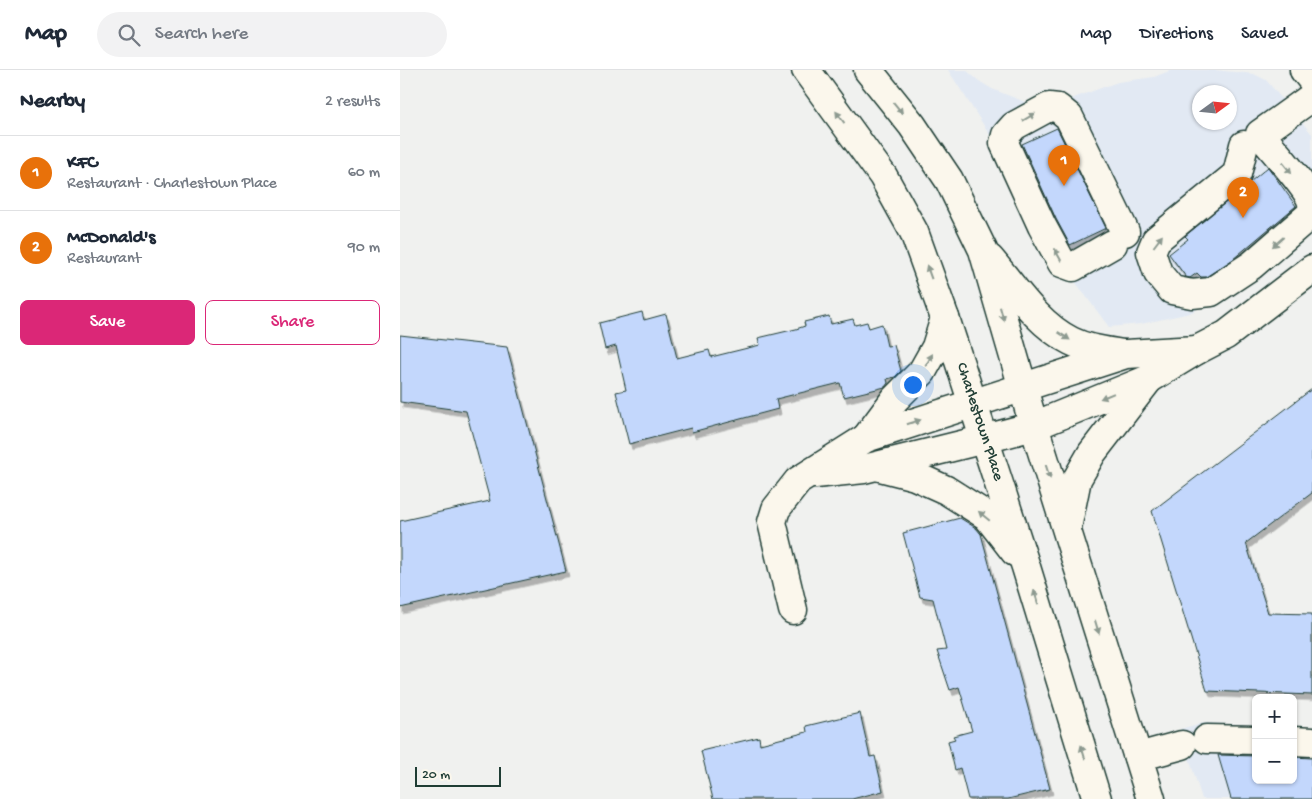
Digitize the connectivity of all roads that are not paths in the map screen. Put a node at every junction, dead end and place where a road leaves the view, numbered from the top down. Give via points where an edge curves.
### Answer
1 (806, 70) edge
2 (868, 70) edge
3 (1304, 70) edge
4 (1312, 80) edge
5 (1312, 97) edge
6 (1252, 140) junction
7 (1312, 203) edge
8 (1312, 209) edge
9 (1119, 238) joint
10 (983, 250) junction
11 (1312, 269) edge
12 (946, 318) junction
13 (1197, 350) junction
14 (1126, 354) junction
15 (1149, 379) junction
16 (1022, 387) junction
17 (974, 402) junction
18 (1034, 426) junction
19 (866, 438) junction
20 (985, 440) junction
21 (877, 466) junction
22 (808, 475) junction
23 (1066, 530) junction
24 (1026, 567) junction
25 (793, 610) dead end
26 (1252, 740) edge
27 (1297, 741) edge
28 (1312, 742) edge
29 (1138, 757) junction
30 (1097, 799) edge
31 (1151, 799) edge

12 -> 1 street, Charlestown Place via 914,232 883,176
2 -> 10 street via 912,125 948,180
3 - 4 street
5 - 6 street
6 -> 7 street via 1304,188
8 -> 6 street via 1311,214 1252,265 1211,292 1192,294 1172,290 1158,273 1151,252 1156,240 1237,174
9 -> 9 street via 1073,267 1062,263 1004,143 1014,126 1049,107 1058,108 1069,117
10 -> 14 street via 1052,329 1089,348
10 -> 16 street
11 - 13 street via 1226,335
12 - 17 street, Charlestown Place
19 -> 12 street via 895,399 922,372 936,347
13 - 14 street
13 - 15 street
14 - 16 street
15 -> 18 street
15 - 23 street via 1092,453 1077,479
16 - 17 street
16 - 18 street
19 -> 17 street
17 - 20 street, Charlestown Place
18 - 20 street
18 -> 23 street
19 - 22 street
20 - 21 street
20 - 24 street, Charlestown Place
21 - 22 street
24 -> 21 street via 987,516 946,490 915,476
22 - 25 street via 787,494 776,509 772,522
23 -> 29 street
30 -> 24 street, Charlestown Place
26 - 29 street via 1194,742
27 - 28 street
29 - 31 street

